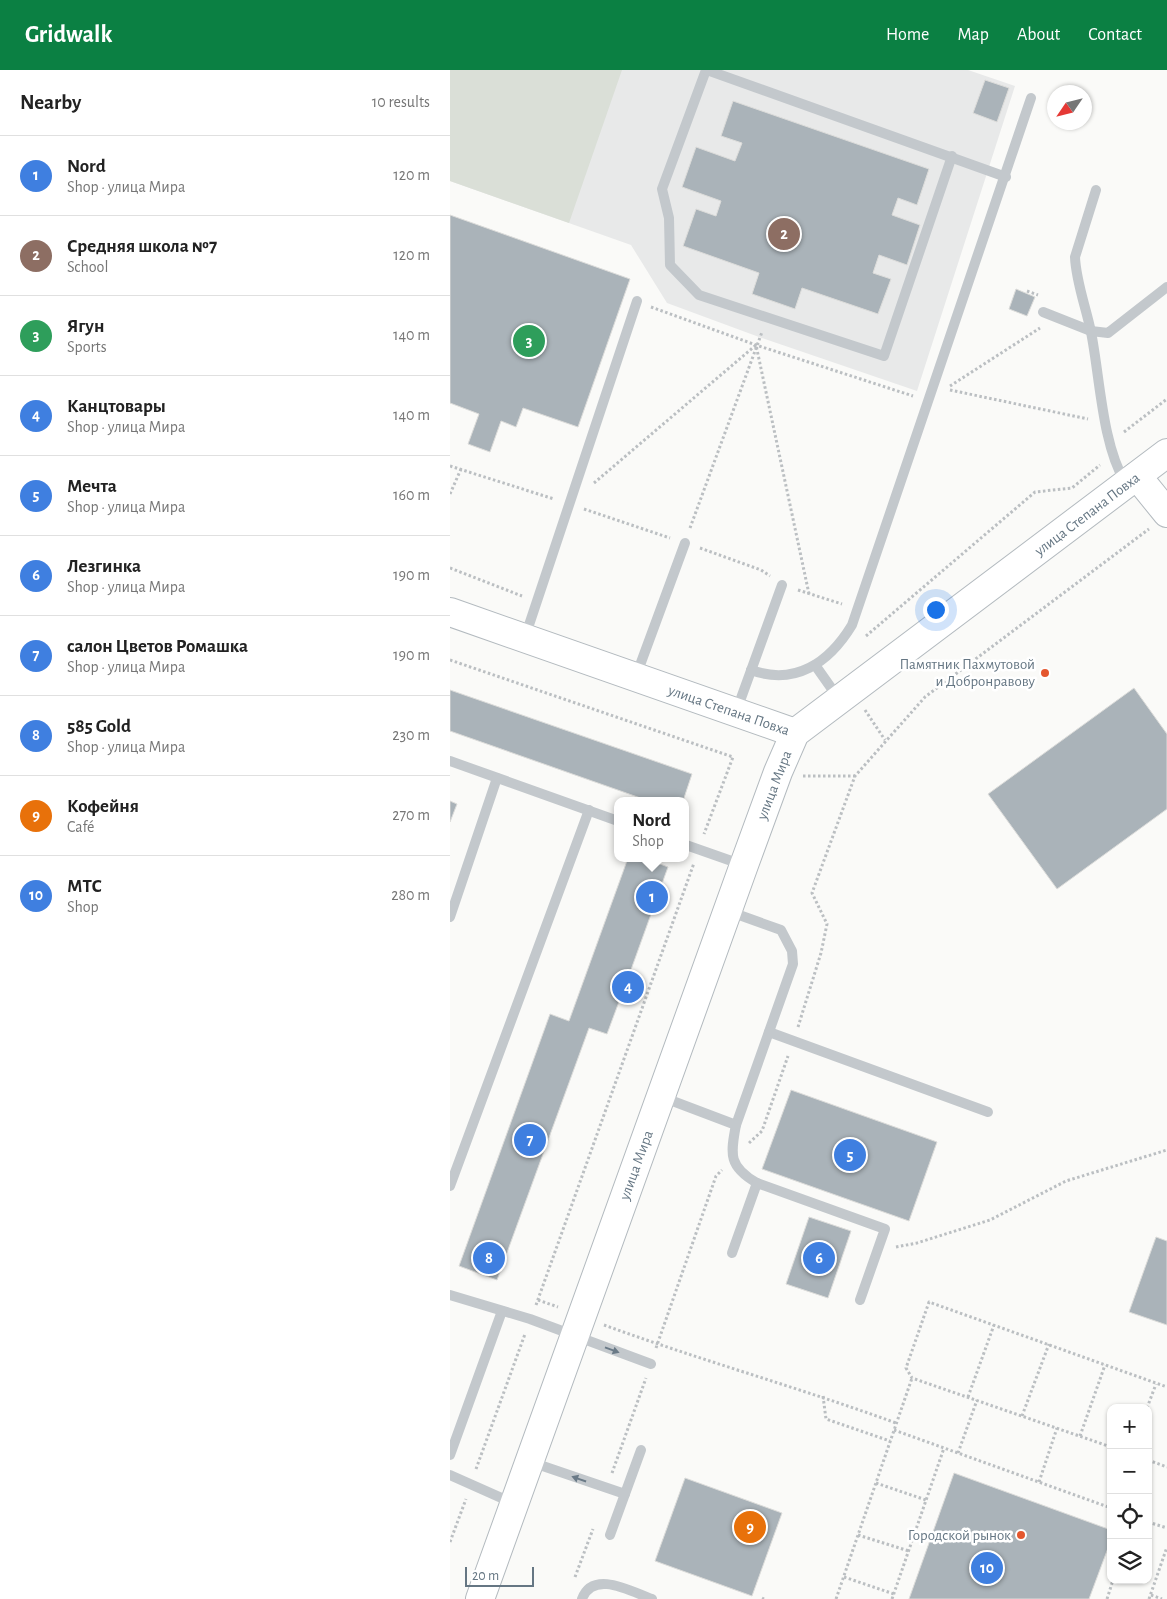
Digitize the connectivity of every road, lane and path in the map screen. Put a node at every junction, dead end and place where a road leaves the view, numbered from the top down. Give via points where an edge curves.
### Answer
1 (706, 70) edge
2 (1031, 98) dead end
3 (952, 156) junction
4 (1006, 177) junction
5 (1096, 190) dead end
6 (1167, 287) edge
7 (637, 302) joint
8 (1043, 312) dead end
9 (768, 317) junction
10 (1056, 317) junction
11 (1091, 331) junction
12 (756, 345) junction
13 (1167, 399) edge
14 (929, 401) junction
15 (1106, 423) junction
16 (1110, 442) junction
17 (1167, 453) edge
18 (1113, 456) junction
19 (450, 466) edge
20 (461, 469) junction
21 (1132, 481) junction
22 (450, 494) edge
23 (569, 504) junction
24 (1159, 520) edge
25 (685, 543) junction
26 (450, 568) edge
27 (782, 585) junction
28 (809, 594) junction
29 (537, 601) junction
30 (858, 610) junction
31 (450, 613) edge
32 (525, 638) junction
33 (860, 641) dead end
34 (450, 660) edge
35 (815, 665) junction
36 (751, 670) junction
37 (636, 678) junction
38 (852, 704) junction
39 (736, 713) junction
40 (795, 733) junction
41 (885, 740) junction
42 (450, 761) edge
43 (855, 776) junction
44 (794, 777) dead end
45 (497, 778) junction
46 (589, 810) junction
47 (614, 819) edge
48 (689, 846) edge
49 (699, 849) junction
50 (744, 865) junction
51 (728, 911) junction
52 (450, 917) edge
53 (769, 1032) junction
54 (794, 1040) junction
55 (660, 1096) junction
56 (988, 1112) dead end
57 (736, 1125) junction
58 (1167, 1150) edge
59 (732, 1159) junction
60 (757, 1183) junction
61 (450, 1186) edge
62 (878, 1251) junction
63 (732, 1253) dead end
64 (450, 1295) edge
65 (860, 1300) dead end
66 (502, 1311) junction
67 (530, 1319) junction
68 (994, 1325) junction
69 (574, 1336) junction
70 (658, 1344) junction
71 (1049, 1344) junction
72 (651, 1364) junction
73 (1104, 1365) junction
74 (912, 1378) junction
75 (1156, 1384) junction
76 (1167, 1388) edge
77 (823, 1396) junction
78 (968, 1397) junction
79 (977, 1400) junction
80 (1148, 1404) edge
81 (1022, 1416) junction
82 (896, 1423) junction
83 (1057, 1428) junction
84 (894, 1430) junction
85 (1080, 1436) junction
86 (890, 1442) junction
87 (1107, 1446) edge
88 (944, 1448) junction
89 (641, 1450) dead end
90 (958, 1453) junction
91 (450, 1455) edge
92 (1152, 1461) edge
93 (529, 1462) junction
94 (1167, 1467) edge
95 (450, 1475) edge
96 (1039, 1482) junction
97 (876, 1483) junction
98 (471, 1484) junction
99 (607, 1488) junction
100 (625, 1494) junction
101 (926, 1500) junction
102 (514, 1503) junction
103 (1107, 1507) edge
104 (1152, 1523) edge
105 (594, 1525) dead end
106 (1167, 1528) edge
107 (610, 1535) dead end
108 (858, 1535) junction
109 (450, 1542) edge
110 (1167, 1547) edge
111 (909, 1551) junction
112 (844, 1577) junction
113 (574, 1580) dead end
114 (1112, 1584) edge
115 (894, 1594) junction
116 (1150, 1597) edge
117 (480, 1599) edge
118 (582, 1599) edge
119 (652, 1599) edge
120 (836, 1599) edge
121 (892, 1599) edge
122 (1107, 1599) edge
123 (1162, 1599) edge

1 - 3 lane
1 - 9 lane via 662,189 669,218 670,265 699,295
2 - 4 lane
3 - 4 lane
3 - 9 lane via 884,356
4 - 14 lane
5 - 11 lane via 1075,257
6 - 11 lane via 1108,333
7 - 12 path
7 - 23 lane
8 - 10 lane
9 - 12 path
10 - 11 lane
10 - 15 path via 946,389
11 - 15 lane
12 - 14 path
12 - 23 path
12 - 25 path
12 - 28 path
13 - 16 path
14 - 30 lane
15 - 16 lane
16 - 18 lane
17 - 21 street, улица Степана Повха
18 - 21 lane
18 - 33 path via 1072,488 1035,492
19 - 20 path
20 - 22 path
20 - 23 path
21 - 24 street
21 - 38 street, улица Степана Повха
23 - 25 path
23 - 29 lane
24 - 41 path via 925,697
25 - 27 path via 761,570
25 - 37 lane
26 - 29 path
27 - 28 path
27 - 36 lane
28 - 30 path
29 - 32 lane
30 - 35 lane via 844,639
31 - 32 street, улица Степана Повха
32 - 37 street, улица Степана Повха
34 - 49 path via 733,757
35 - 36 lane via 784,676
35 - 38 lane
36 - 39 lane
37 - 39 street, улица Степана Повха
38 - 40 street, улица Степана Повха
38 - 41 path
39 - 40 street, улица Степана Повха
40 - 50 street, улица Мира
41 - 43 path
42 - 45 lane
43 - 44 path
43 - 54 path via 812,893 828,924
45 - 46 lane
45 - 52 lane
46 - 47 lane
46 - 61 lane
48 - 49 lane
49 - 50 lane
49 - 67 path
50 - 51 street, улица Мира
51 - 53 lane via 781,930 792,951 793,964
51 - 55 street, улица Мира
53 - 54 lane
53 - 57 lane
54 - 56 lane
54 - 59 path via 762,1131
55 - 57 lane
55 - 69 street, улица Мира
57 - 59 lane
58 - 62 path via 1066,1181 990,1220 917,1243
59 - 60 lane via 741,1173
59 - 70 path via 716,1176
60 - 62 lane via 885,1230
60 - 63 lane
62 - 65 lane
64 - 66 lane
66 - 67 lane
66 - 91 lane
67 - 69 lane
67 - 98 path
68 - 71 path
68 - 74 path via 929,1302 906,1368
68 - 78 path
69 -> 72 lane
69 - 93 street, улица Мира
70 - 72 path
70 - 77 path
71 - 73 path
71 - 81 path
72 - 99 path
73 - 75 path
73 - 85 path
74 - 78 path
74 - 82 path
75 - 76 path
75 - 80 path
77 - 82 path
77 - 86 path via 826,1419
78 - 79 path
79 - 81 path
79 - 90 path
81 - 83 path
82 - 84 path
83 - 85 path
83 - 96 path
84 - 86 path
84 - 88 path
85 - 87 path
86 - 97 path
88 - 90 path
88 - 101 path
89 - 100 lane
90 - 96 path
92 - 94 path
99 -> 93 lane
93 - 102 street, улица Мира
95 - 98 lane
96 - 103 path
97 - 101 path
97 - 108 path
98 - 102 lane
98 - 109 path
99 - 100 lane
100 - 107 lane
101 - 111 path
102 - 117 street, улица Мира
104 - 106 path
105 - 113 path
108 - 111 path
108 - 112 path
110 - 116 path
111 - 115 path
112 - 115 path
112 - 120 path
114 - 122 path
115 - 121 path
116 - 123 path
118 - 119 lane via 595,1584 607,1583

